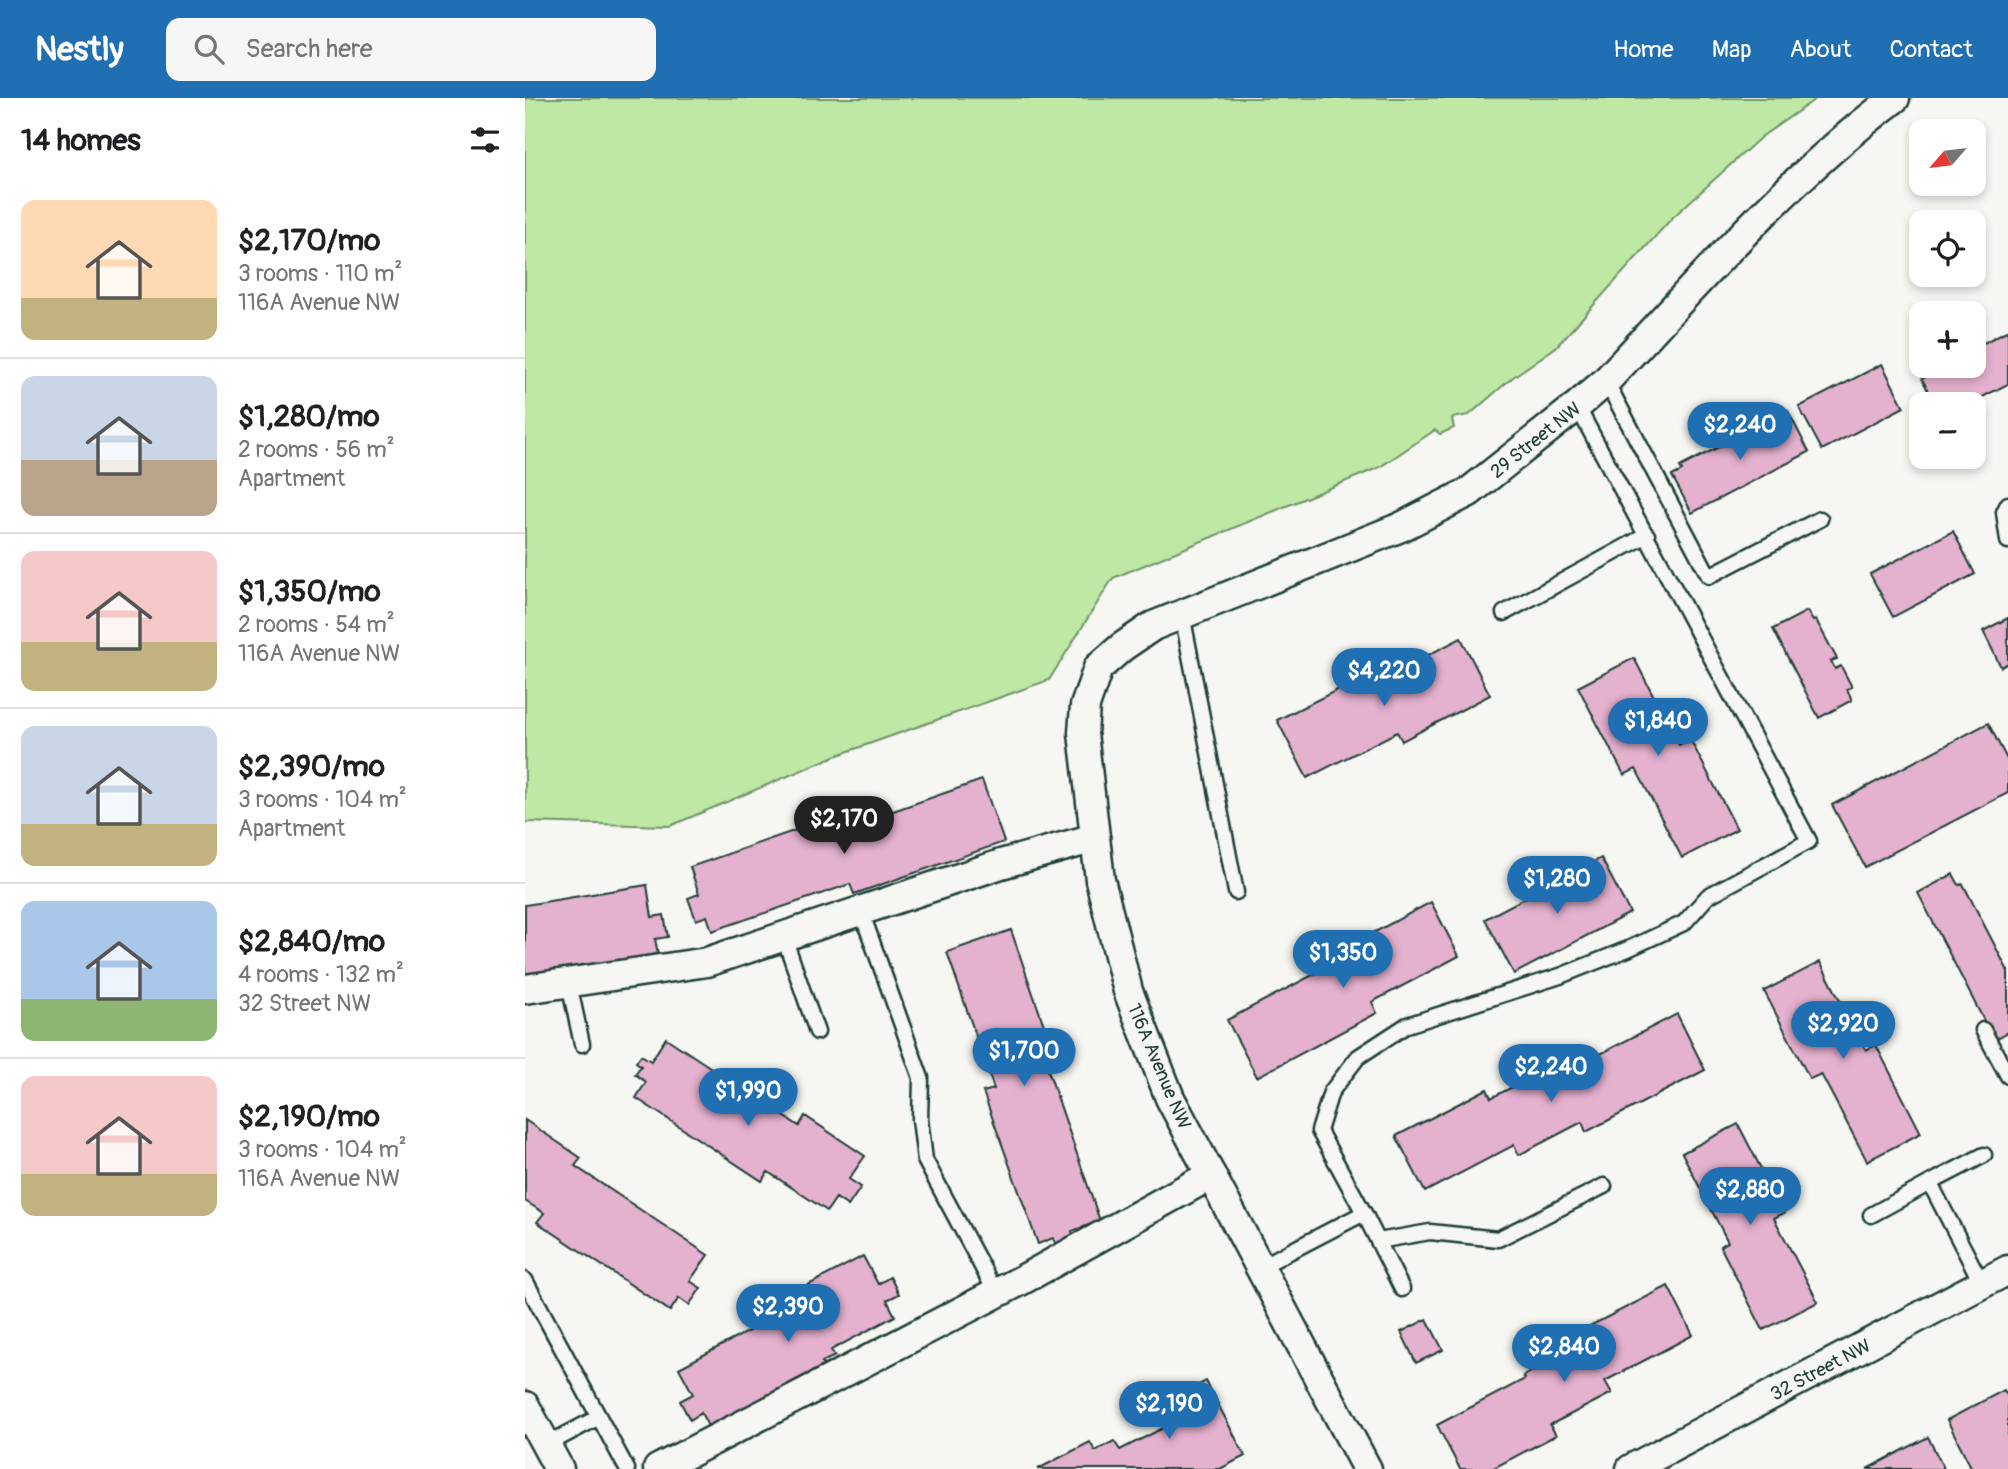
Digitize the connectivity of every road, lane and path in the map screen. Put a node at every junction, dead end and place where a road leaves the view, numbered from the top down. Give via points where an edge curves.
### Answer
1 (1895, 98) edge
2 (1606, 381) junction
3 (1577, 406) junction
4 (2008, 504) edge
5 (1820, 519) dead end
6 (1647, 535) junction
7 (2008, 541) edge
8 (1504, 613) dead end
9 (1182, 614) junction
10 (1098, 668) joint
11 (1095, 838) junction
12 (1236, 892) dead end
13 (861, 911) junction
14 (784, 937) junction
15 (569, 984) junction
16 (525, 989) edge
17 (1983, 1030) dead end
18 (817, 1032) dead end
19 (582, 1044) dead end
20 (2008, 1076) edge
21 (1984, 1155) dead end
22 (1211, 1175) junction
23 (1930, 1183) junction
24 (1604, 1185) dead end
25 (1364, 1213) junction
26 (1871, 1215) dead end
27 (1378, 1241) junction
28 (1260, 1267) junction
29 (2008, 1270) edge
30 (525, 1280) edge
31 (1982, 1284) junction
32 (1402, 1289) dead end
33 (996, 1293) junction
34 (525, 1406) edge
35 (599, 1417) junction
36 (553, 1457) edge
37 (627, 1469) edge
38 (658, 1469) edge
39 (1367, 1469) edge
40 (1631, 1469) edge

1 - 2 street, 29 Street NW via 1794,182
2 - 3 street, 29 Street NW
2 - 5 lane via 1709,576
3 - 6 lane
3 - 9 street, 29 Street NW via 1469,492 1401,527
4 - 7 lane via 2004,512
6 - 8 lane
6 - 25 lane via 1809,841 1708,896 1684,923 1559,976 1407,1025 1358,1057 1331,1092 1319,1131
9 - 10 street, 29 Street NW via 1153,626
9 - 12 lane
10 - 11 street, 116A Avenue NW via 1085,706 1083,733
11 - 13 street
11 - 22 street, 116A Avenue NW via 1100,880 1128,990 1170,1098
13 - 14 street
13 - 33 lane via 921,1078 925,1160
14 - 15 street via 707,962
14 - 18 lane
15 - 16 street
15 - 19 lane
17 - 20 lane
21 - 23 lane
22 - 28 street, 116A Avenue NW
22 - 33 street
23 - 26 lane
23 - 31 lane
24 - 27 lane via 1498,1239 1430,1231
25 - 27 lane
25 - 28 lane
27 - 32 lane
28 - 39 street, 116A Avenue NW
29 - 31 street, 32 Street NW
30 - 35 lane
31 - 40 street, 32 Street NW
33 - 38 street
34 - 36 street
35 - 36 lane
35 - 37 lane

